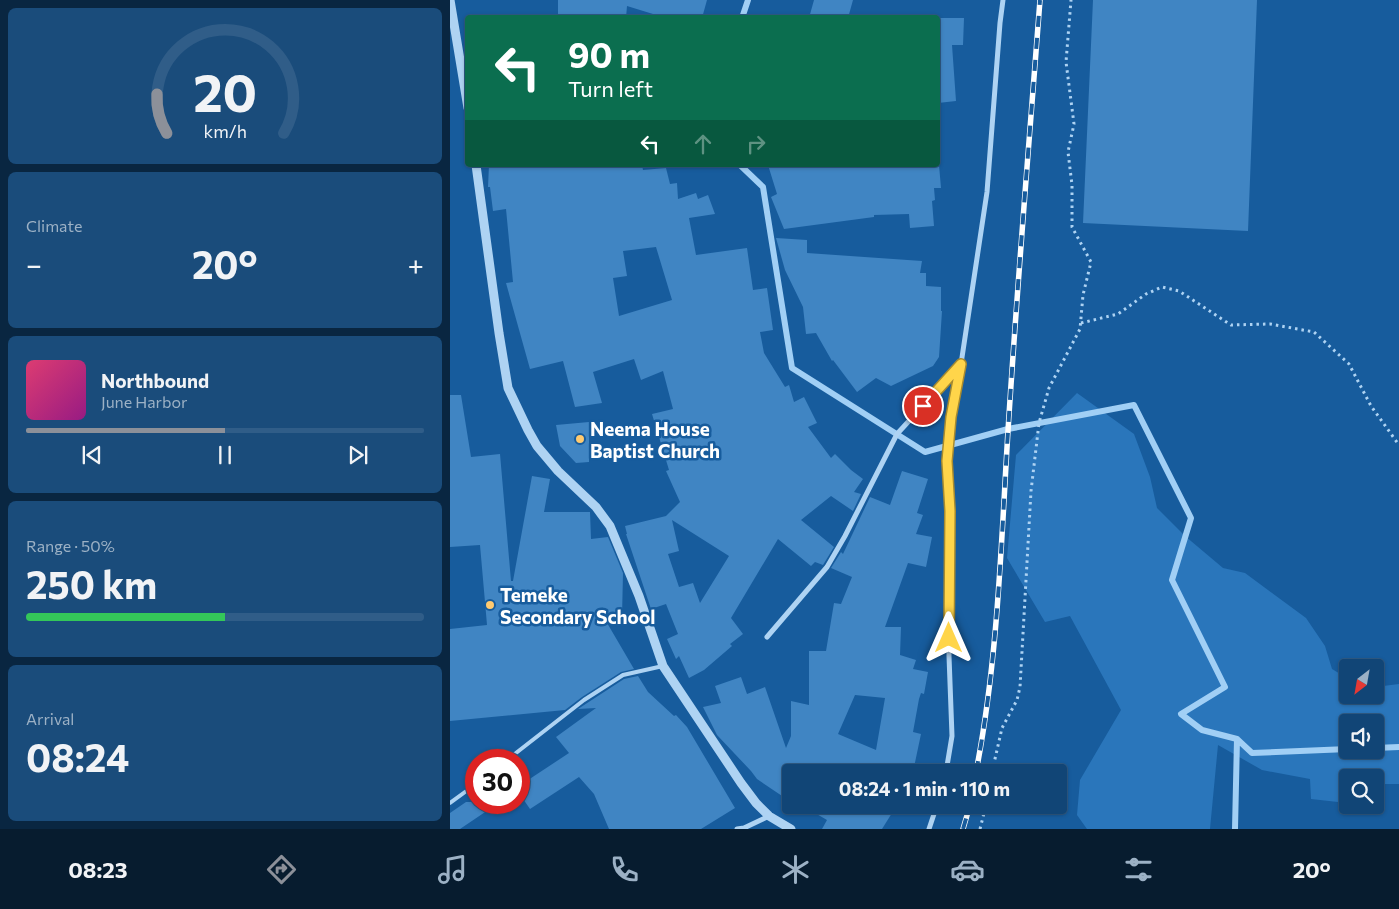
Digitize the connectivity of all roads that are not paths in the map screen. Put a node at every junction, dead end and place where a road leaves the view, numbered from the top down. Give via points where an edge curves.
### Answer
1 (450, 0) edge
2 (1003, 0) edge
3 (465, 90) edge
4 (476, 167) edge
5 (961, 364) junction
6 (767, 637) dead end
7 (663, 666) junction
8 (521, 749) edge
9 (947, 764) edge
10 (465, 792) edge
11 (450, 802) edge
12 (934, 814) edge
13 (769, 816) junction
14 (737, 829) edge
15 (791, 829) edge
16 (929, 829) edge

1 - 3 street
2 - 5 street via 987,192
4 - 7 street via 508,388 537,446 610,526
5 - 6 street via 898,434 827,567
5 - 9 street via 947,461 952,736
7 - 8 lane via 623,675 584,700
7 - 13 street via 741,783
10 - 11 lane
12 - 16 street
13 - 14 street
13 - 15 street

